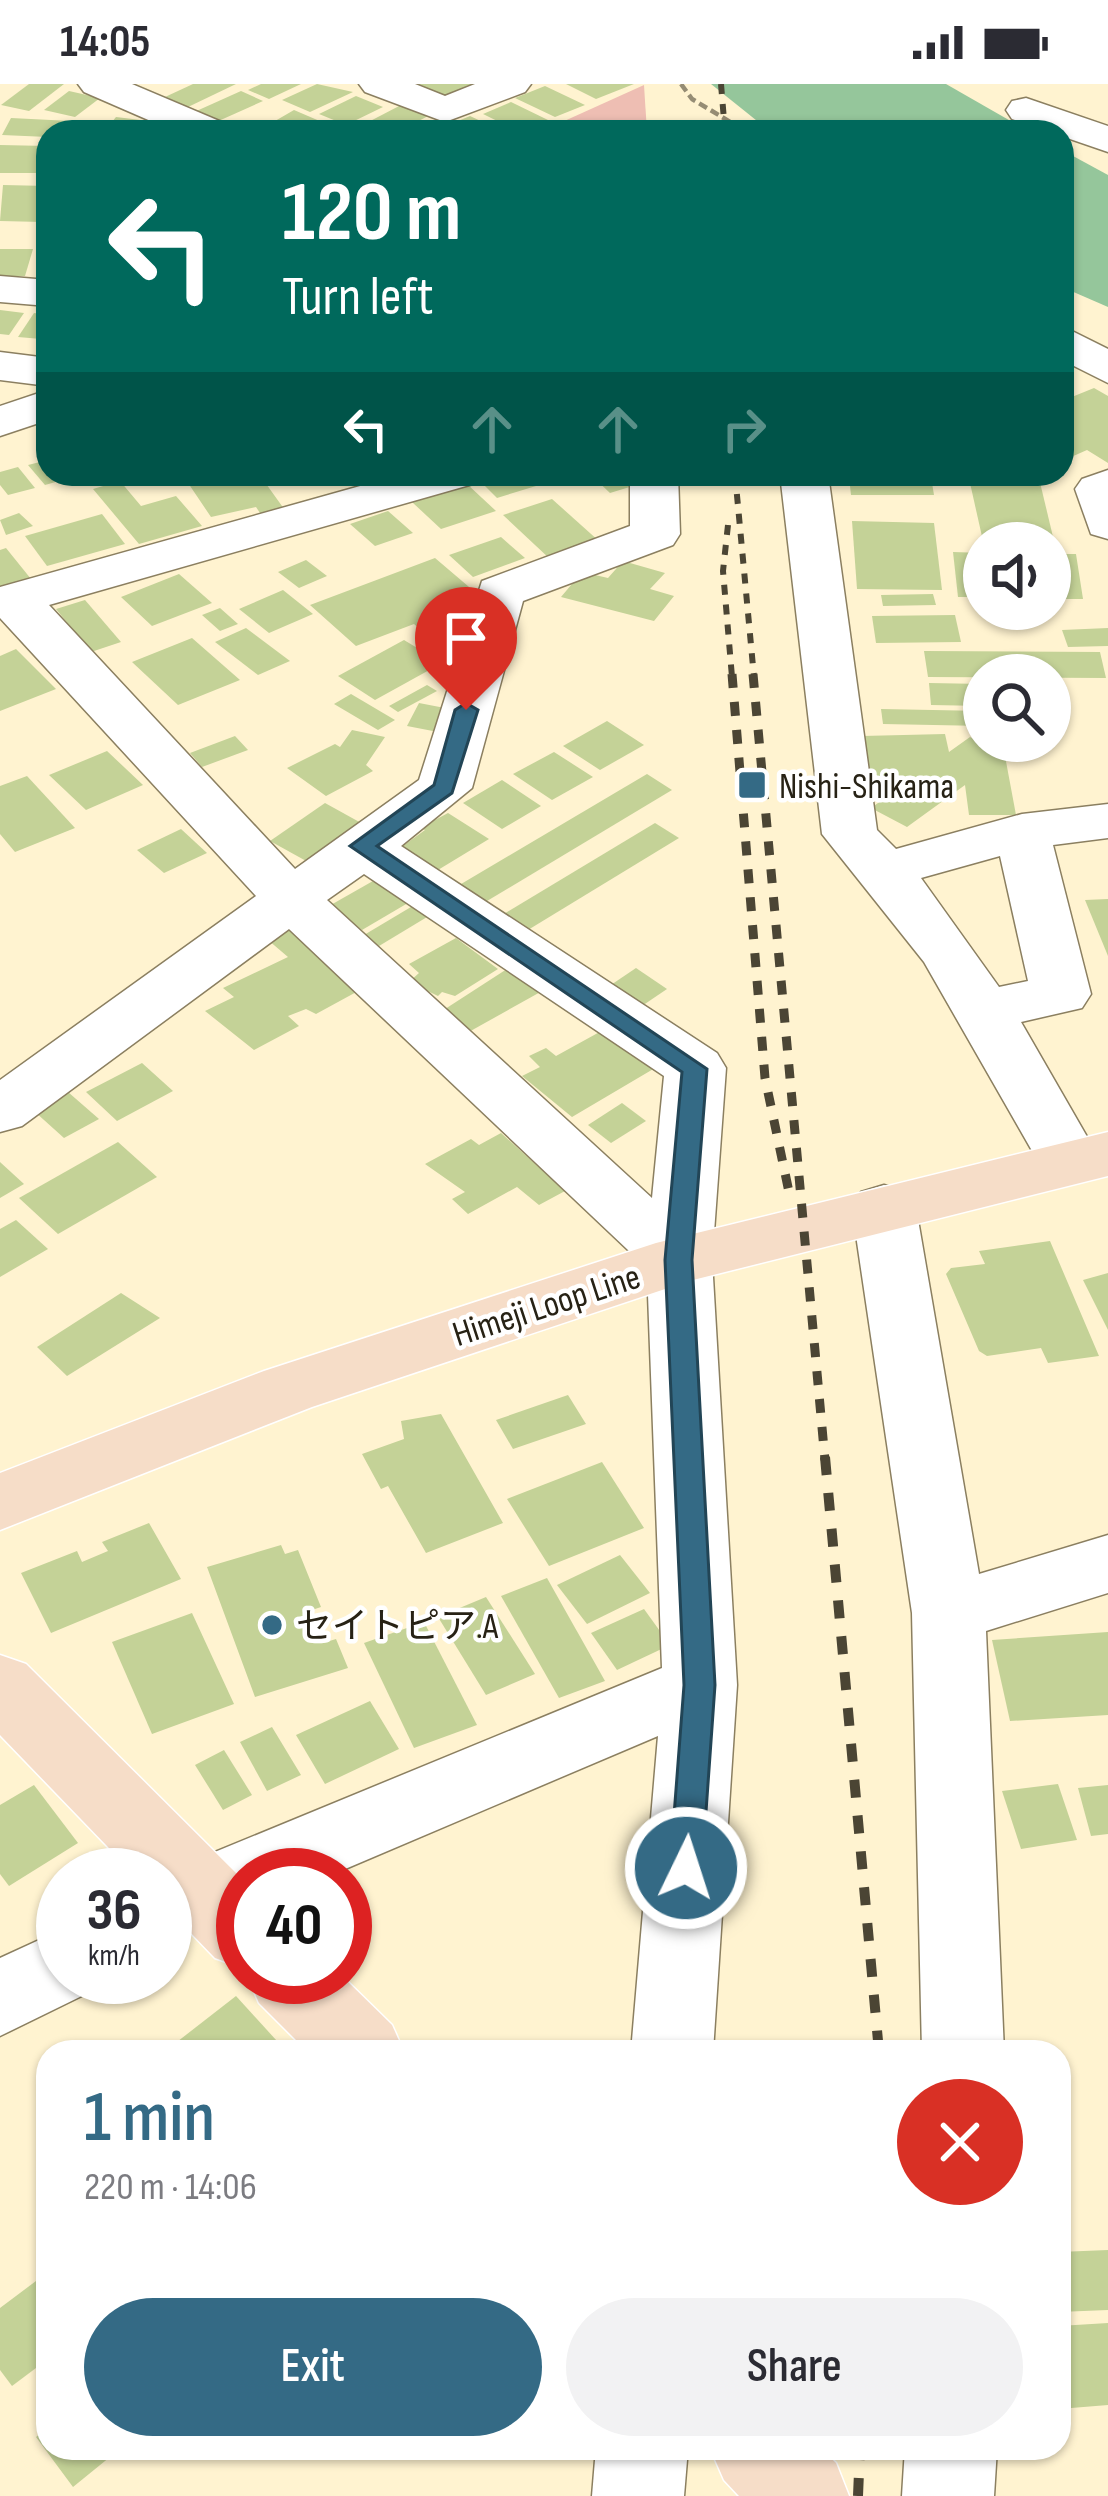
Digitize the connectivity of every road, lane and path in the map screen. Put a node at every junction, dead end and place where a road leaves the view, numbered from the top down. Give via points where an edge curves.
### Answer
1 (379, 84) edge
2 (511, 84) edge
3 (681, 84) edge
4 (120, 97) edge
5 (1027, 109) edge
6 (179, 120) edge
7 (727, 120) edge
8 (1056, 120) edge
9 (1074, 127) edge
10 (1108, 140) edge
11 (1074, 348) edge
12 (0, 366) edge
13 (1108, 369) edge
14 (36, 370) edge
15 (36, 408) edge
16 (0, 422) edge
17 (1108, 484) edge
18 (284, 486) edge
19 (415, 486) edge
20 (654, 486) edge
21 (806, 486) edge
22 (307, 518) junction
23 (1108, 524) edge
24 (8, 601) edge
25 (1108, 821) edge
26 (1022, 831) junction
27 (361, 846) junction
28 (886, 870) junction
29 (288, 896) junction
30 (987, 1010) junction
31 (0, 1111) edge
32 (1089, 1158) edge
33 (884, 1208) junction
34 (679, 1260) junction
35 (0, 1502) edge
36 (1108, 1564) edge
37 (950, 1613) junction
38 (700, 1685) junction
39 (0, 1687) edge
40 (203, 1911) edge
41 (36, 1980) edge
42 (0, 1999) edge
43 (314, 2004) edge
44 (351, 2040) edge
45 (673, 2040) edge
46 (963, 2040) edge
47 (641, 2460) edge
48 (768, 2460) edge
49 (950, 2460) edge
50 (638, 2496) edge
51 (803, 2496) edge
52 (948, 2496) edge

1 - 2 street via 445,110
3 - 7 path
4 - 6 street
5 - 8 street
9 - 10 street
11 - 13 street
12 - 14 street
15 - 16 street
17 - 23 street via 1099,489
18 - 22 street
19 - 22 street
20 - 27 street via 656,534 500,592 444,788
21 - 28 street via 850,835
22 - 24 street
24 - 29 street
25 - 26 street
26 - 28 street
26 - 30 street via 1061,994
27 - 29 street
27 - 34 street via 694,1069
28 - 30 street
29 - 31 street
29 - 34 street
30 - 32 street
32 - 33 main road, Himeji Loop Line
33 - 34 main road, Himeji Loop Line
33 - 37 street
34 - 35 main road, Himeji Loop Line via 288,1389
34 - 38 street
36 - 37 street
37 - 46 street
38 - 40 street
38 - 45 street
39 - 40 main road
41 - 42 street
43 - 44 main road
47 - 50 street
48 - 51 main road
49 - 52 street

